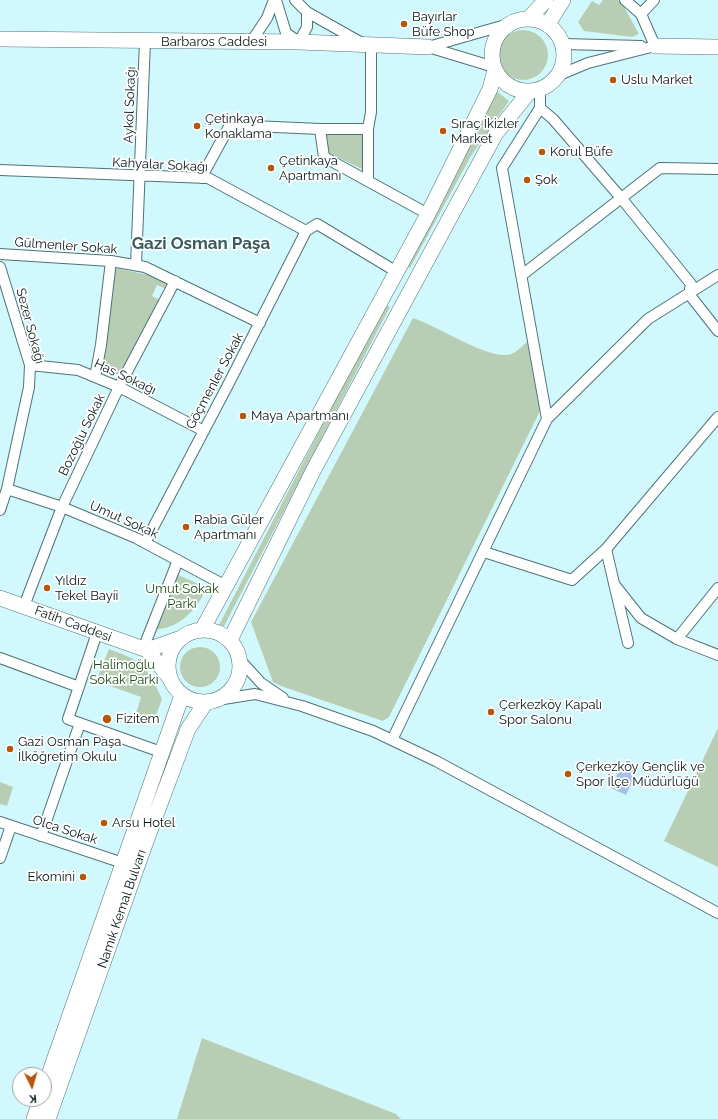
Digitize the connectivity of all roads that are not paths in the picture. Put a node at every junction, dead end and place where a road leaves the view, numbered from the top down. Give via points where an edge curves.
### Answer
1 (275, 0) edge
2 (295, 0) edge
3 (546, 0) edge
4 (563, 0) edge
5 (625, 0) edge
6 (654, 0) edge
7 (307, 12) junction
8 (641, 14) junction
9 (529, 18) junction
10 (509, 24) junction
11 (548, 24) junction
12 (0, 39) edge
13 (145, 41) junction
14 (251, 42) junction
15 (299, 42) junction
16 (367, 44) junction
17 (563, 44) junction
18 (655, 46) junction
19 (428, 47) junction
20 (718, 47) edge
21 (495, 68) junction
22 (557, 76) junction
23 (535, 90) junction
24 (540, 108) junction
25 (320, 129) junction
26 (368, 129) junction
27 (718, 169) edge
28 (0, 170) edge
29 (141, 176) junction
30 (201, 178) junction
31 (368, 181) junction
32 (622, 198) junction
33 (428, 214) junction
34 (306, 231) junction
35 (0, 254) edge
36 (111, 261) junction
37 (136, 265) junction
38 (0, 267) edge
39 (397, 272) junction
40 (522, 275) junction
41 (718, 275) edge
42 (175, 281) junction
43 (416, 282) junction
44 (689, 294) junction
45 (384, 297) junction
46 (402, 307) junction
47 (260, 323) junction
48 (718, 330) edge
49 (30, 365) junction
50 (95, 377) junction
51 (119, 387) junction
52 (718, 417) edge
53 (547, 419) junction
54 (204, 431) junction
55 (7, 489) junction
56 (62, 507) junction
57 (0, 510) edge
58 (145, 543) junction
59 (606, 548) junction
60 (484, 552) junction
61 (178, 560) junction
62 (614, 584) junction
63 (226, 586) junction
64 (718, 588) edge
65 (0, 598) edge
66 (24, 606) junction
67 (202, 630) junction
68 (97, 633) junction
69 (182, 637) junction
70 (677, 639) junction
71 (230, 640) junction
72 (628, 643) dead end
73 (145, 650) junction
74 (718, 655) edge
75 (0, 658) edge
76 (241, 661) junction
77 (169, 677) junction
78 (79, 687) junction
79 (182, 695) junction
80 (212, 701) junction
81 (287, 702) junction
82 (80, 723) junction
83 (392, 740) junction
84 (161, 752) junction
85 (0, 822) edge
86 (11, 826) junction
87 (41, 836) junction
88 (0, 858) edge
89 (123, 863) junction
90 (718, 913) edge
91 (52, 1067) edge
92 (38, 1107) edge
93 (34, 1119) edge
94 (48, 1119) edge

1 - 14 street
1 - 15 street via 286,33
2 - 7 street
3 - 9 main road
4 - 11 main road
5 - 8 street
6 - 8 street
7 - 15 street via 307,27
7 - 16 street
8 - 18 street
9 - 10 main road
9 - 11 main road
10 - 19 street
10 - 21 main road via 500,32 494,43 492,55
11 - 17 main road
12 - 13 main road, Barbaros Caddesi
13 - 14 main road, Barbaros Caddesi
13 - 29 street, Aykol Sokağı
14 - 15 main road, Barbaros Caddesi
15 - 16 main road, Barbaros Caddesi
16 - 19 main road, Barbaros Caddesi
16 - 26 street via 371,112
17 - 18 street
17 - 22 main road via 562,67
18 - 20 main road
18 - 22 street via 588,63
19 - 21 street
21 - 23 main road via 508,85 519,90
21 - 33 main road via 490,89
22 - 23 main road via 550,84
23 - 24 street
23 - 43 main road via 496,133
24 - 32 street via 553,119
24 - 40 street via 502,168
25 - 26 street
25 - 30 street via 230,125
25 - 31 street via 324,157
26 - 31 street
27 - 32 street via 660,168
28 - 29 street, Kahyalar Sokağı
29 - 30 street, Kahyalar Sokağı
29 - 37 street, Aykol Sokağı
30 - 34 street, Kahyalar Sokağı via 208,178
31 - 33 street
32 - 40 street
32 - 44 street via 691,284
33 - 39 main road
34 - 39 street via 317,224
34 - 47 street, Göçmenler Sokak
35 - 36 street, Gülmenler Sokak
36 - 37 street, Gülmenler Sokak
36 - 50 street
37 - 42 street, Gülmenler Sokak
38 - 49 street, Sezer Sokağı
39 - 43 main road
39 - 45 main road
40 - 53 street
41 - 44 street
42 - 47 street, Gülmenler Sokak
42 - 51 street, Bozoğlu Sokak
43 - 46 main road
44 - 48 street
44 - 53 street via 648,319
45 - 46 main road
45 - 63 main road
46 - 71 main road via 313,471
47 - 54 street, Göçmenler Sokak
49 - 50 street, Has Sokağı via 78,370
49 - 55 street, Sezer Sokağı via 29,387
50 - 51 street, Has Sokağı
51 - 54 street, Has Sokağı
51 - 56 street, Bozoğlu Sokak
52 - 59 street
53 - 60 street
54 - 58 street, Göçmenler Sokak
55 - 56 street, Umut Sokak
55 - 57 street, Sezer Sokağı
56 - 58 street, Umut Sokak
56 - 66 street, Bozoğlu Sokak
58 - 61 street, Umut Sokak
59 - 60 street via 572,580
59 - 62 street
60 - 83 street
61 - 63 street, Umut Sokak
61 - 73 street
62 - 70 street via 641,618
62 - 72 street
63 - 67 main road
64 - 70 street
65 - 66 main road, Fatih Caddesi
66 - 68 main road, Fatih Caddesi
67 - 69 main road
67 - 71 main road via 213,631
68 - 73 main road, Fatih Caddesi
68 - 78 street
69 - 73 main road
69 - 77 main road via 174,645 170,655
70 - 74 street
71 - 76 main road
73 - 77 main road
75 - 78 street
76 - 80 main road via 236,685 228,694
76 - 81 street via 261,683
77 - 79 main road
78 - 82 street via 68,719
79 - 80 main road via 193,701
79 - 84 main road, Namık Kemal Bulvarı
80 - 81 street via 255,694
80 - 94 main road, Namık Kemal Bulvarı via 188,729
81 - 83 street
82 - 84 street
82 - 87 street
83 - 90 street via 436,761
84 - 89 main road, Namık Kemal Bulvarı
85 - 86 street, Olca Sokak
86 - 87 street, Olca Sokak
86 - 88 street
87 - 89 street, Olca Sokak
89 - 91 main road, Namık Kemal Bulvarı
92 - 93 main road

